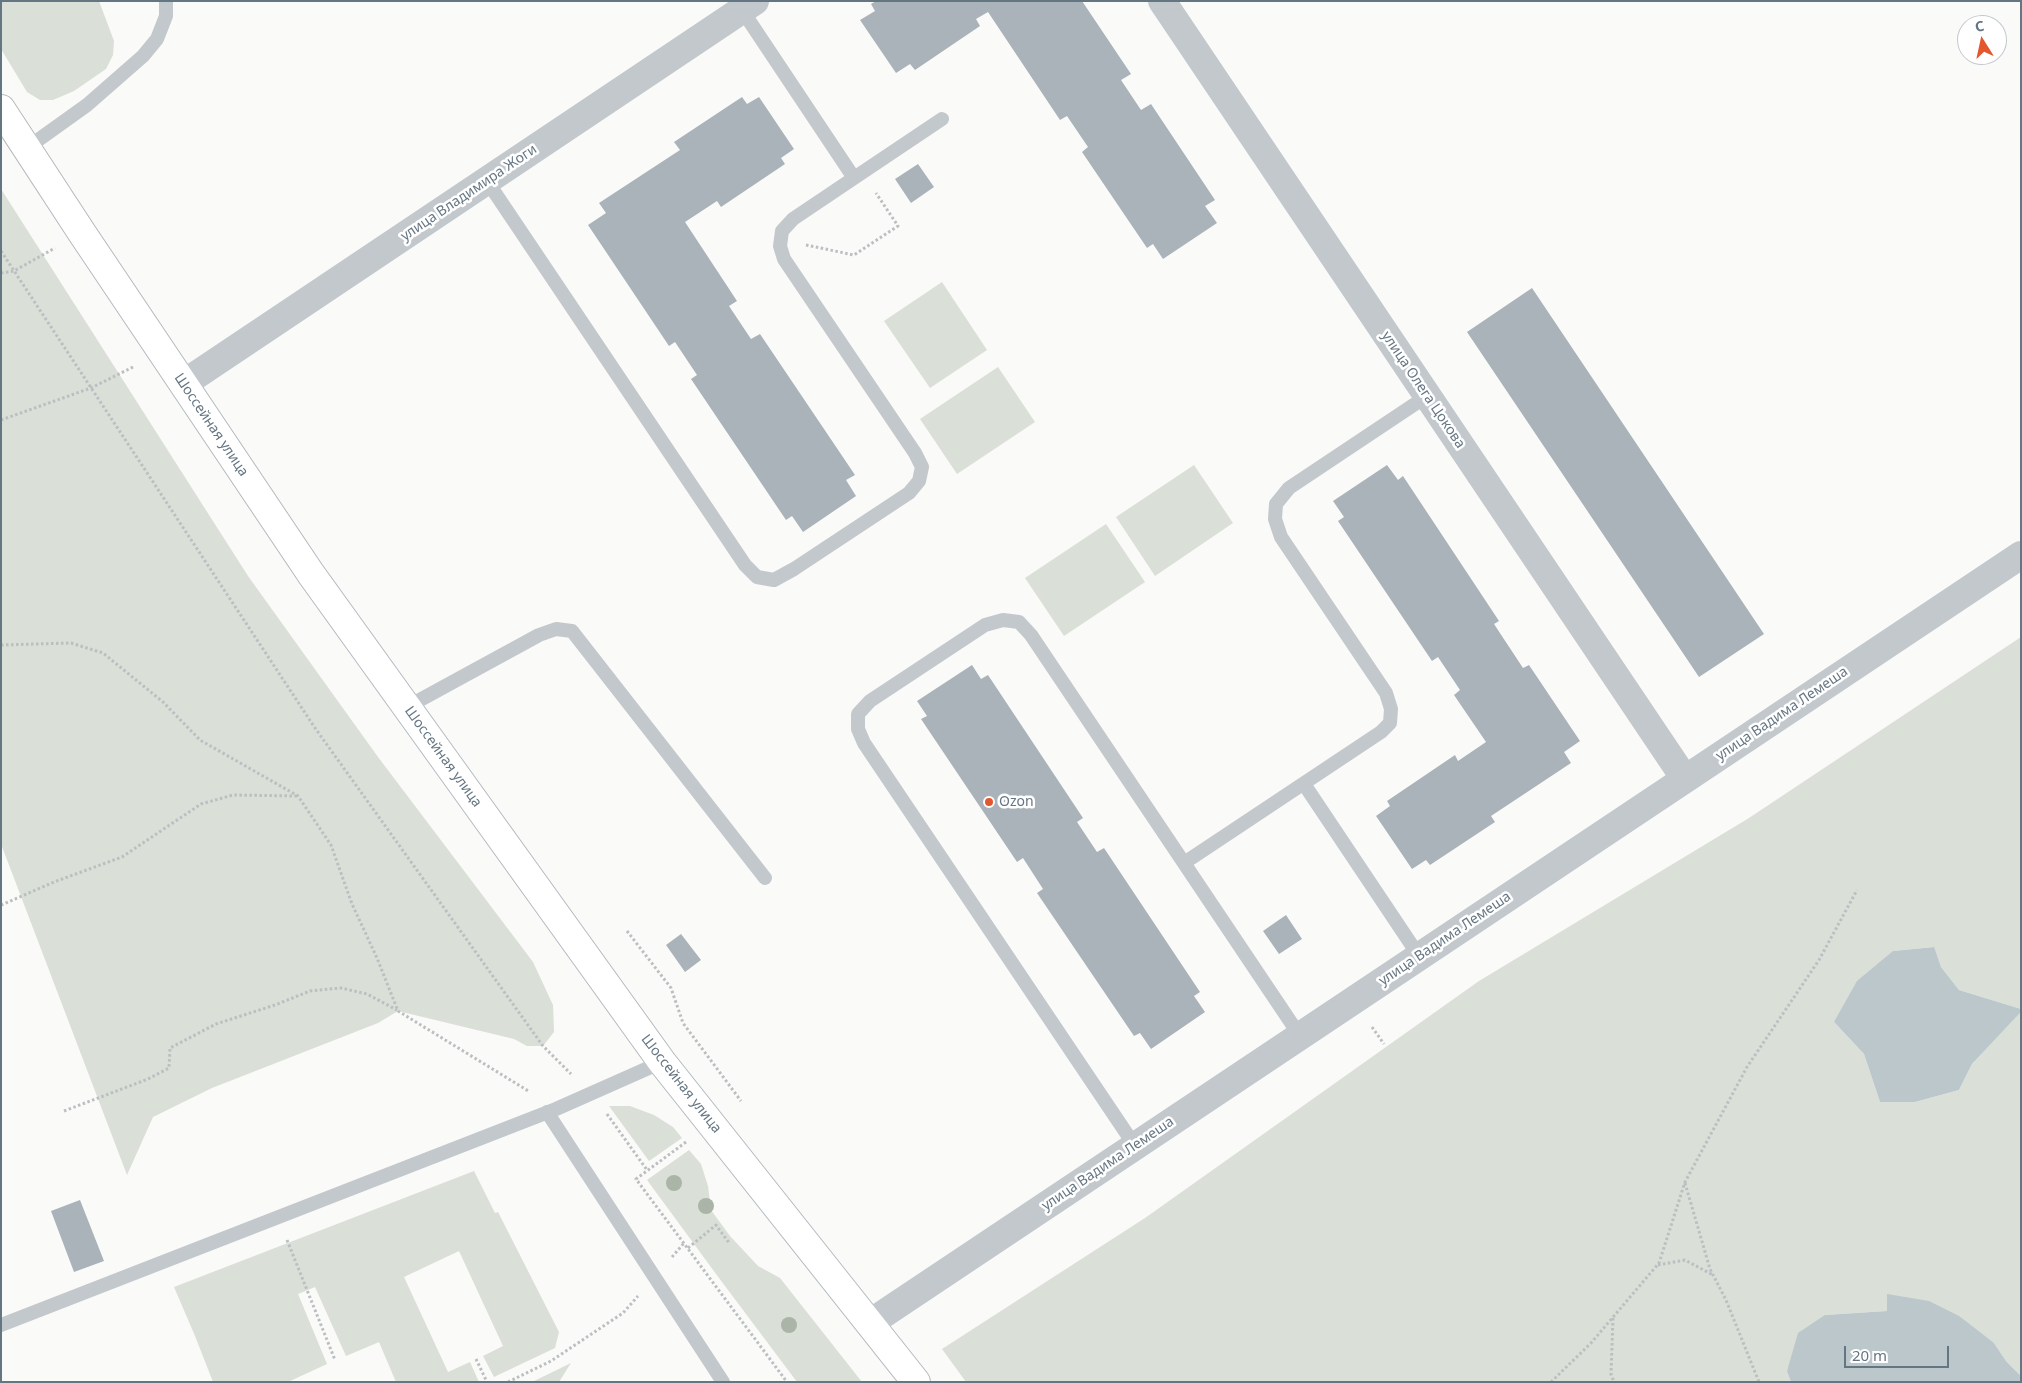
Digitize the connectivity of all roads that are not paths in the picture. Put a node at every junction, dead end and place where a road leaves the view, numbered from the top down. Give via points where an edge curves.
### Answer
1 (166, 1) edge
2 (1162, 1) edge
3 (748, 6) edge
4 (1, 109) edge
5 (942, 119) dead end
6 (27, 148) junction
7 (858, 175) junction
8 (487, 181) junction
9 (183, 384) junction
10 (1427, 396) junction
11 (2021, 554) edge
12 (407, 707) junction
13 (1685, 779) junction
14 (1304, 784) junction
15 (1184, 863) junction
16 (764, 878) dead end
17 (1419, 956) junction
18 (1300, 1036) junction
19 (662, 1062) junction
20 (552, 1111) junction
21 (1135, 1146) junction
22 (870, 1323) junction
23 (1, 1325) edge
24 (723, 1382) edge
25 (916, 1382) edge

1 - 6 lane via 166,16 157,39 143,56 87,105
2 - 10 street, улица Олега Цокова
3 - 7 lane
3 - 8 street, улица Владимира Жоги
4 - 6 main road, Шоссейная улица
5 - 7 lane
6 - 9 main road, Шоссейная улица
7 - 8 lane via 793,219 782,231 780,246 784,259 922,468 919,481 909,493 774,580 758,577 745,565
8 - 9 street, улица Владимира Жоги
9 - 12 main road, Шоссейная улица via 311,574
10 - 13 street, улица Олега Цокова
10 - 14 lane via 1289,488 1276,504 1275,519 1281,538 1386,693 1392,709 1390,723 1381,732
11 - 13 street, улица Вадима Лемеша
12 - 16 lane via 539,635 556,629 572,631
12 - 19 main road, Шоссейная улица
13 - 17 street, улица Вадима Лемеша
14 - 15 lane
14 - 17 lane
15 - 18 lane
15 - 21 lane via 1031,635 1019,622 1003,620 985,625 870,701 858,714 858,729 864,742
17 - 18 street, улица Вадима Лемеша
18 - 21 street, улица Вадима Лемеша
19 - 20 lane
19 - 22 main road, Шоссейная улица
20 - 23 lane
20 - 24 lane
21 - 22 street, улица Вадима Лемеша
22 - 25 main road, Шоссейная улица

